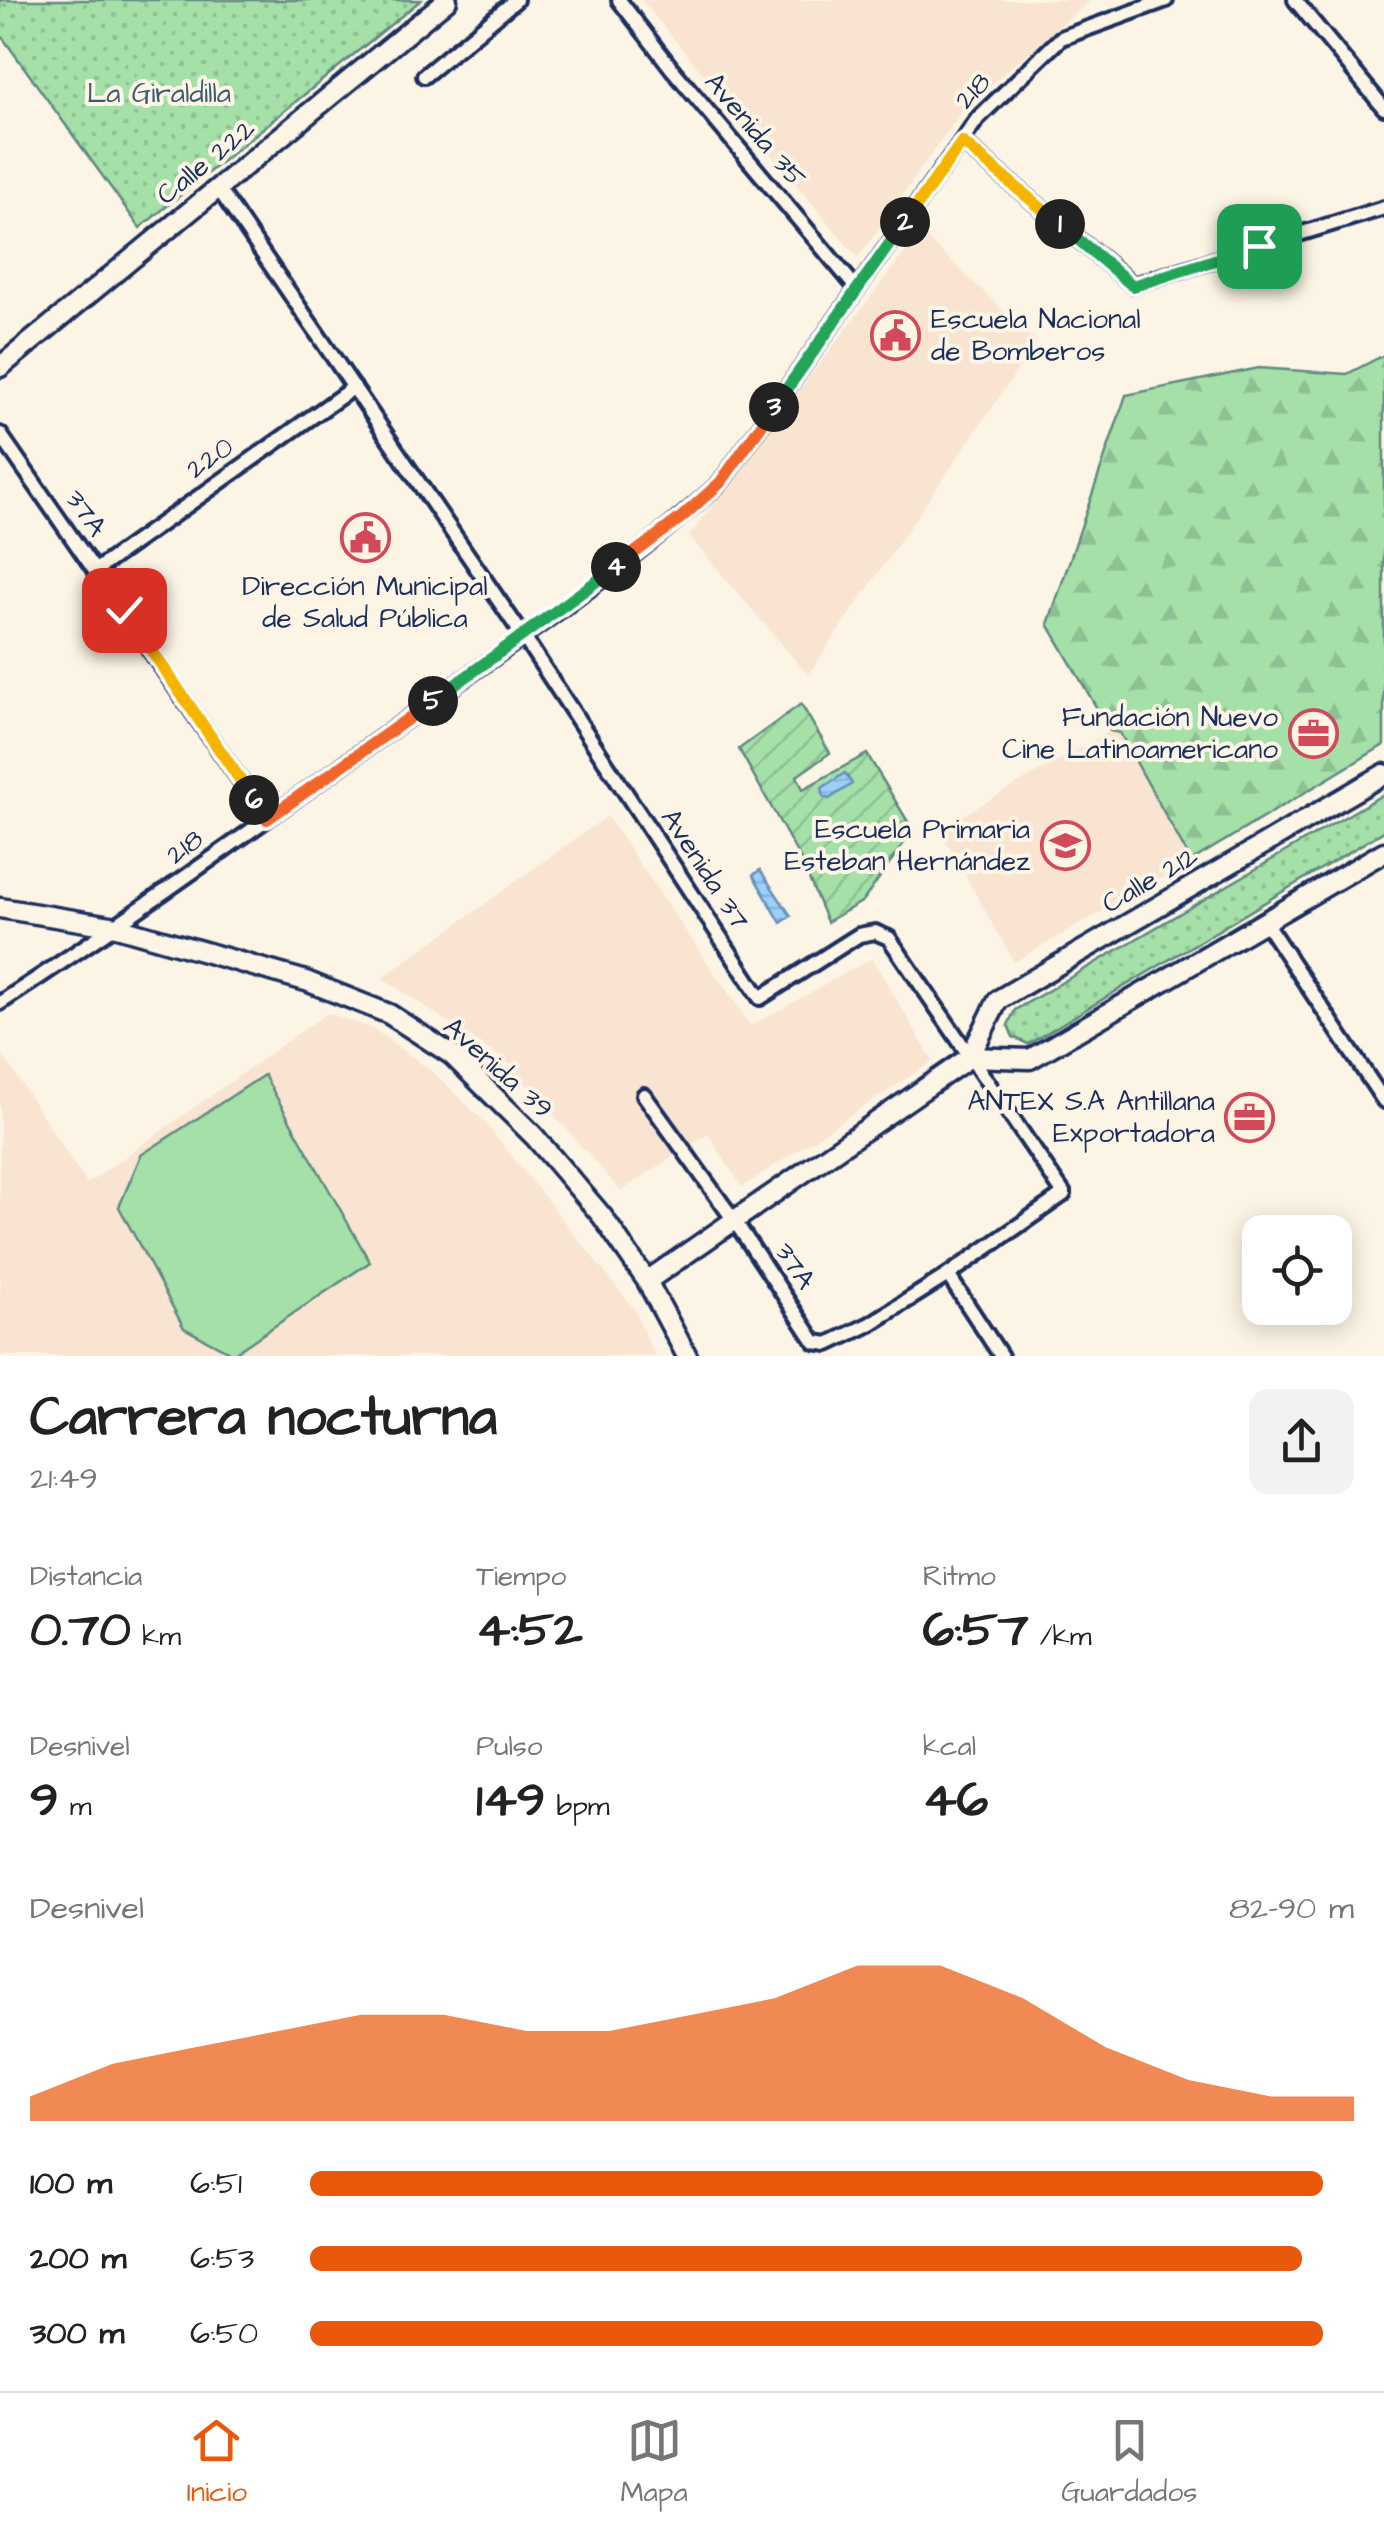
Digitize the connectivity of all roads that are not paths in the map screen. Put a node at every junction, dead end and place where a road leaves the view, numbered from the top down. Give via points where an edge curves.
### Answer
1 (447, 0) edge
2 (516, 0) edge
3 (619, 0) edge
4 (1166, 0) edge
5 (1296, 0) edge
6 (424, 76) dead end
7 (1384, 108) edge
8 (962, 142) junction
9 (218, 188) junction
10 (1384, 208) edge
11 (857, 289) junction
12 (0, 367) edge
13 (354, 387) junction
14 (0, 434) edge
15 (96, 570) junction
16 (523, 636) junction
17 (1384, 774) edge
18 (267, 819) junction
19 (1384, 852) edge
20 (0, 908) edge
21 (1265, 922) junction
22 (117, 927) junction
23 (0, 1003) edge
24 (970, 1057) junction
25 (644, 1095) dead end
26 (1384, 1102) edge
27 (736, 1222) junction
28 (948, 1275) junction
29 (647, 1281) junction
30 (687, 1356) edge
31 (1001, 1356) edge

1 - 9 street, Calle 222
2 - 6 street
3 - 11 street, Avenida 35
4 - 8 street, 218 via 1061,38
5 - 7 street
8 - 10 street via 1133,286
8 - 11 street, 218
9 - 12 street, Calle 222
9 - 13 street, Avenida 37
11 - 16 street, 218 via 721,482
13 - 15 street, 220
13 - 16 street, Avenida 37
14 - 15 street, 37A
15 - 18 street, 37A
16 - 18 street, 218
16 - 24 street, Avenida 37 via 760,998 874,932 889,938
17 - 24 street, Calle 212 via 998,1000
18 - 22 street, 218
19 - 21 street
20 - 22 street, Avenida 39
21 - 24 street via 1030,1059
21 - 26 street
22 - 23 street, 218
22 - 29 street, Avenida 39 via 306,981 389,1014 452,1056 534,1136
24 - 27 street, Calle 212
24 - 28 street, Avenida 37 via 1064,1194
25 - 27 street, 37A
27 - 28 street, 37A via 815,1342 828,1344 870,1324
27 - 29 street, Calle 212
28 - 31 street
29 - 30 street, Avenida 39

